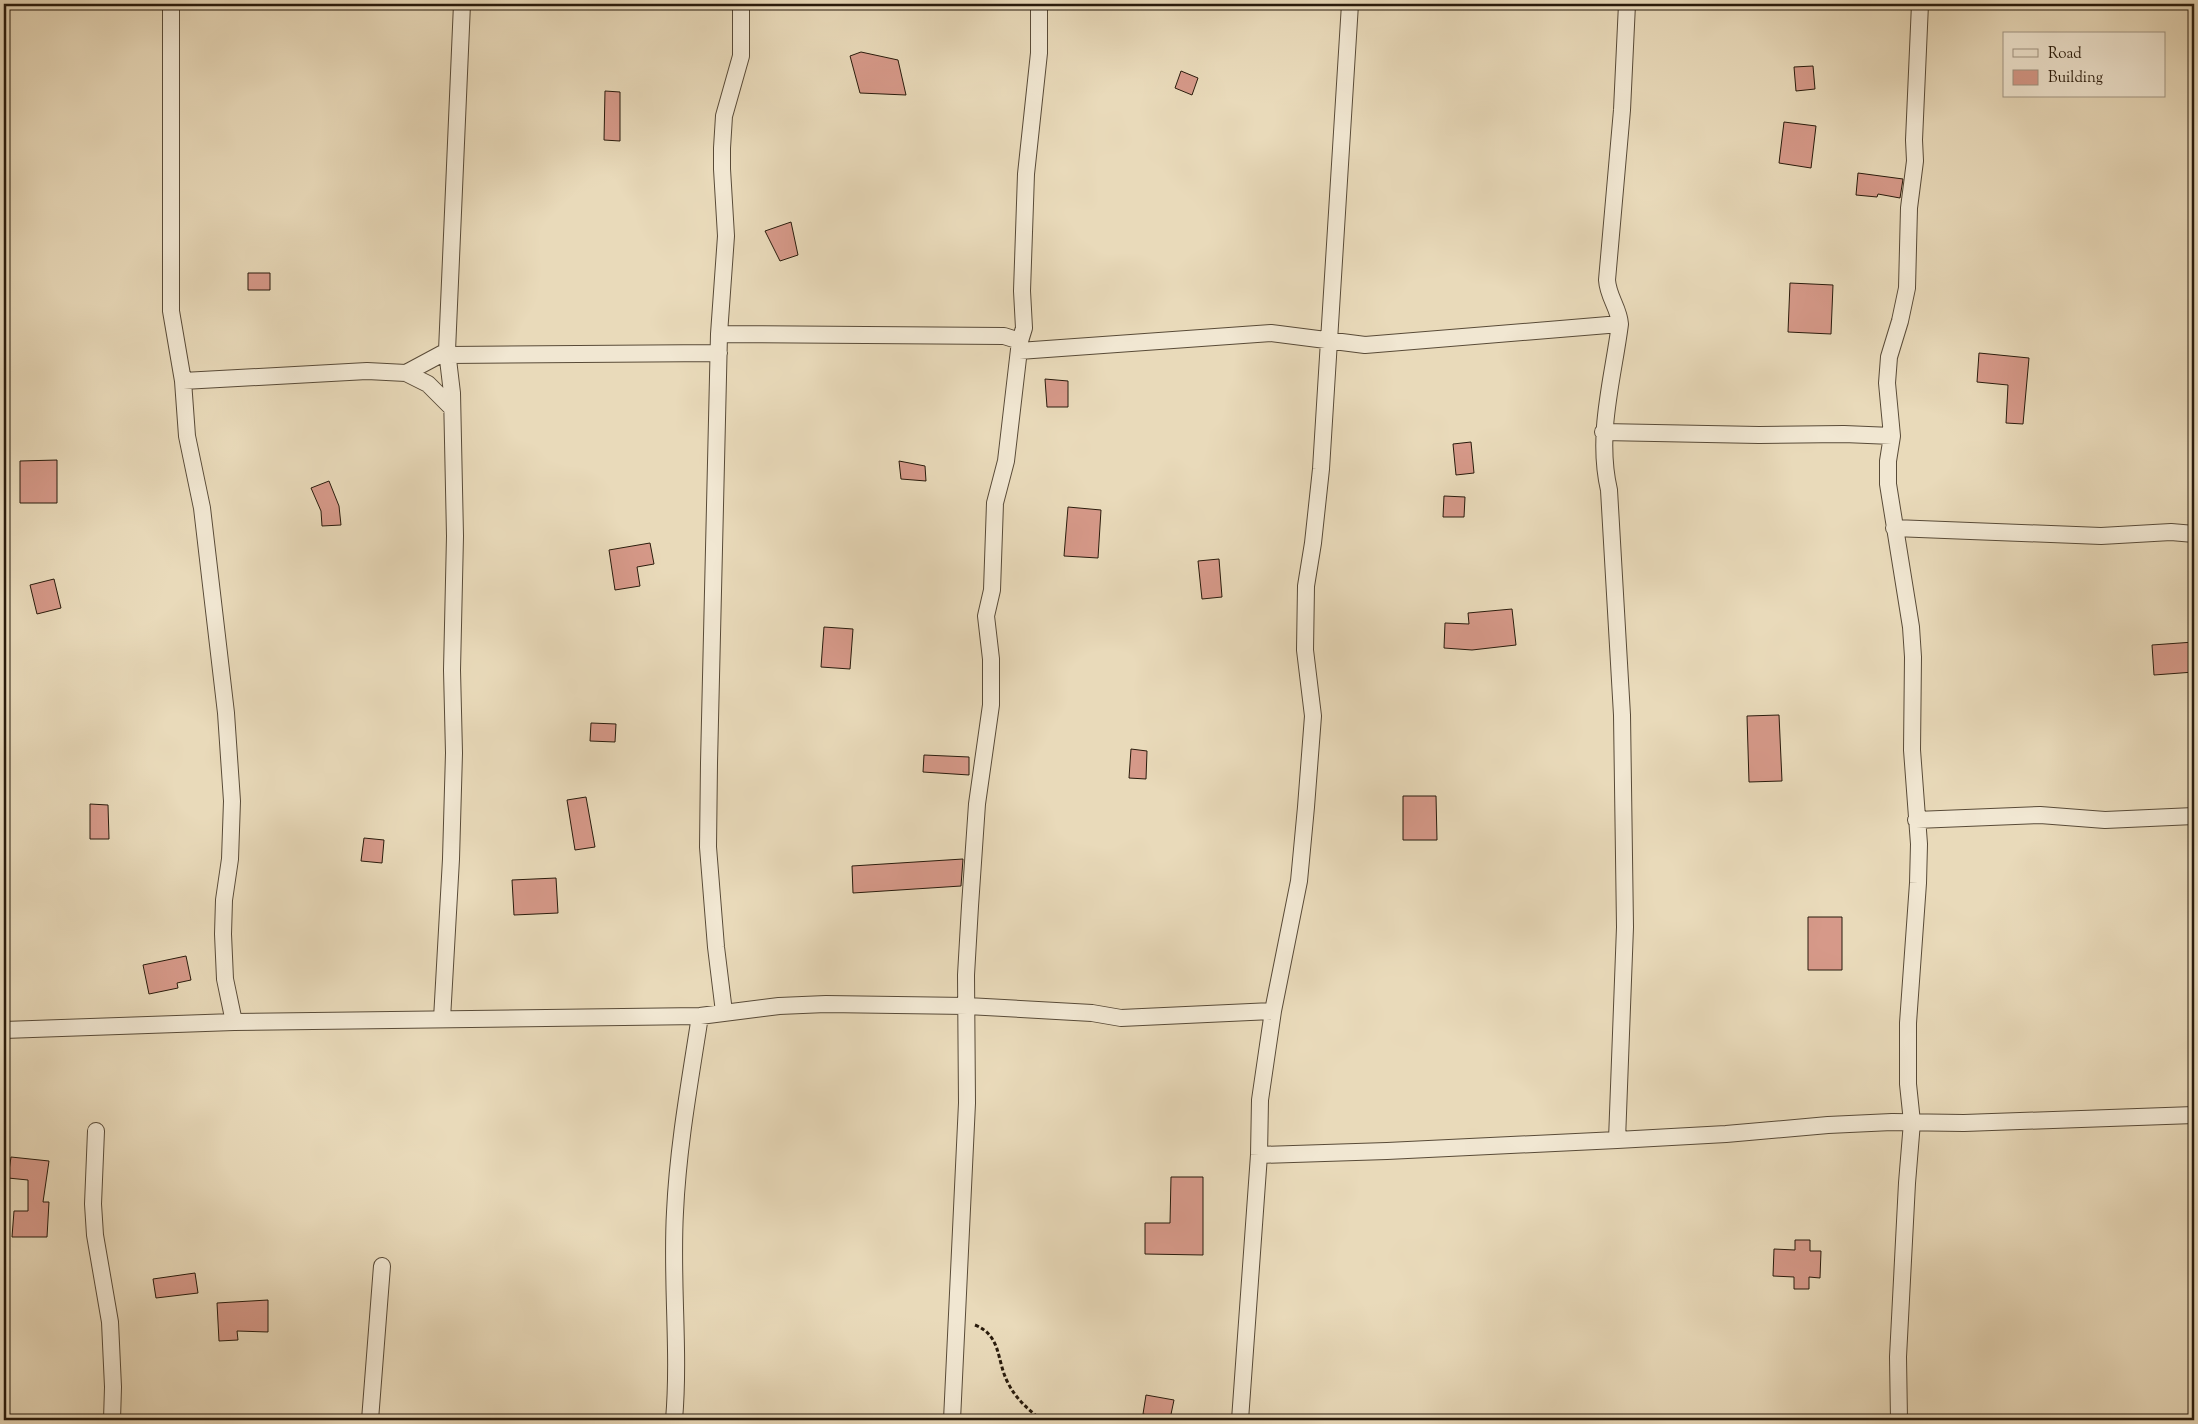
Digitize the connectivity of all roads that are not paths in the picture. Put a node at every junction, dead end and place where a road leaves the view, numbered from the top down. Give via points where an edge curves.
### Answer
1 (171, 4) edge
2 (462, 4) edge
3 (741, 4) edge
4 (1039, 4) edge
5 (1350, 4) edge
6 (1627, 4) edge
7 (1920, 4) edge
8 (1620, 324) junction
9 (719, 334) junction
10 (1329, 341) junction
11 (1020, 346) junction
12 (448, 353) junction
13 (719, 353) junction
14 (406, 373) junction
15 (183, 381) junction
16 (452, 408) junction
17 (1603, 432) junction
18 (1892, 436) junction
19 (1894, 528) junction
20 (2194, 534) edge
21 (2194, 816) edge
22 (1916, 820) junction
23 (967, 1006) junction
24 (1273, 1011) junction
25 (724, 1012) junction
26 (700, 1016) junction
27 (442, 1019) junction
28 (234, 1022) junction
29 (4, 1030) edge
30 (2194, 1115) edge
31 (1912, 1122) junction
32 (96, 1131) dead end
33 (1617, 1140) junction
34 (1259, 1155) junction
35 (382, 1266) dead end
36 (112, 1420) edge
37 (370, 1420) edge
38 (674, 1420) edge
39 (952, 1420) edge
40 (1240, 1420) edge
41 (1899, 1420) edge

1 - 15 street via 171,311
2 - 12 street
3 - 9 street via 740,56 724,116 722,169 726,236
4 - 11 street via 1039,53 1026,174 1024,328
5 - 10 street
6 - 8 street via 1622,110 1607,280 1607,290 1620,316
7 - 18 street via 1907,288 1889,357
8 - 10 street via 1365,345
8 - 17 street
9 - 11 street via 1004,336
9 - 13 street
10 - 11 street via 1271,334
10 - 24 street via 1321,469 1306,586 1305,650 1313,716 1300,881
11 - 23 street via 1006,461 995,503 992,590 986,616 991,705 974,840
12 - 13 street
12 - 14 street
12 - 16 street
13 - 25 street via 708,847
14 - 15 street via 367,371
14 - 16 street via 428,384
15 - 28 street via 187,436 202,508 231,769 231,842 223,934 225,979
16 - 27 street via 454,753
17 - 18 street
17 - 33 street via 1610,490 1622,715 1625,927
18 - 19 street via 1888,484
19 - 20 street via 2101,536
19 - 22 street via 1911,628
21 - 22 street via 2105,820 2040,815
22 - 31 street via 1918,883 1908,1023
23 - 24 street via 1092,1013 1121,1018
23 - 25 street via 826,1004
23 - 39 street via 967,1103
24 - 34 street via 1260,1100
25 - 26 street
26 - 27 street
26 - 38 street via 682,1129 675,1212 677,1391
27 - 28 street
28 - 29 street
30 - 31 street
31 - 33 street
31 - 41 street via 1898,1357
32 - 36 street via 92,1204 110,1322
33 - 34 street
34 - 40 street
35 - 37 street

